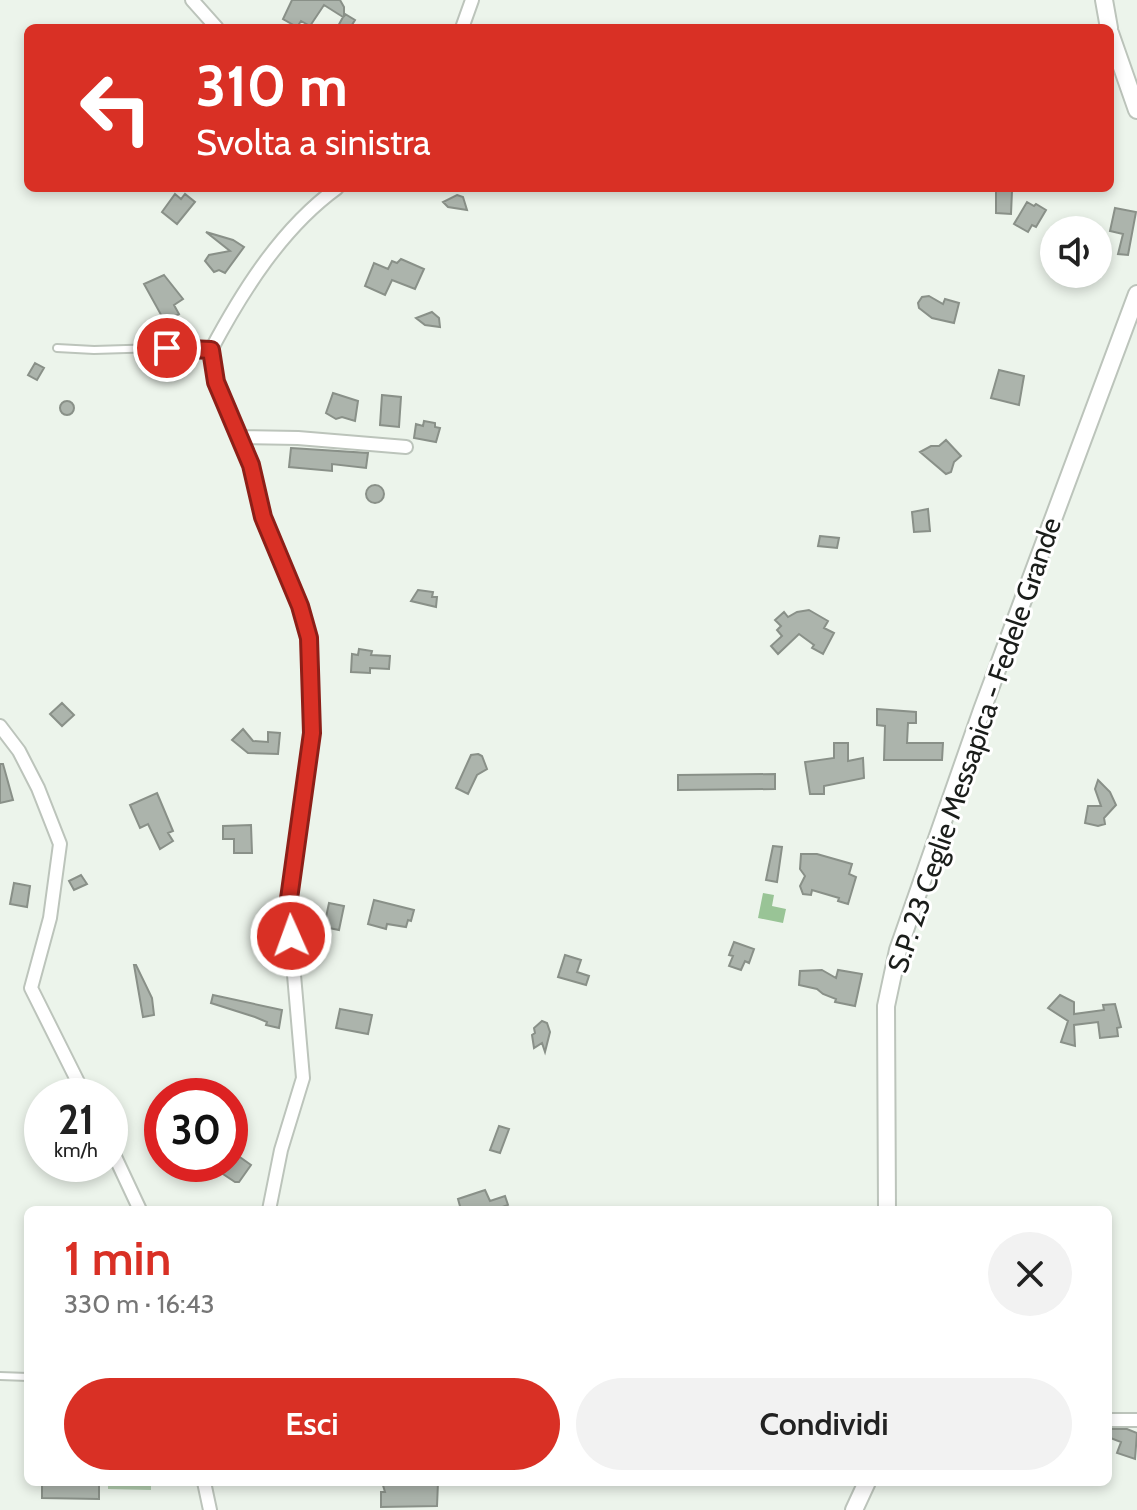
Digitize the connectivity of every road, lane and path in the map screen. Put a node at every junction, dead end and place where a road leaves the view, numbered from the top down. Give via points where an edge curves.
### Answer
1 (192, 0) edge
2 (472, 0) edge
3 (1104, 0) edge
4 (213, 24) edge
5 (463, 24) edge
6 (1109, 24) edge
7 (1114, 43) edge
8 (1137, 110) edge
9 (332, 192) edge
10 (1137, 294) edge
11 (57, 348) dead end
12 (211, 350) junction
13 (239, 437) junction
14 (406, 447) dead end
15 (0, 726) edge
16 (76, 1078) edge
17 (127, 1182) edge
18 (138, 1206) edge
19 (270, 1206) edge
20 (887, 1206) edge
21 (0, 1376) edge
22 (24, 1377) edge
23 (1112, 1420) edge
24 (1137, 1420) edge
25 (205, 1486) edge
26 (865, 1486) edge
27 (210, 1510) edge
28 (854, 1510) edge

1 - 4 street
2 - 5 street
3 - 6 street
7 - 8 street
9 - 12 street via 276,246
10 - 20 street, S.P. 23 Ceglie Messapica - Fedele Grande via 898,950 886,1006
11 - 12 lane
12 - 13 street via 216,382
13 - 14 street
13 - 19 street via 263,517 300,606 312,683 312,733 288,906 303,1078
15 - 16 street via 38,788 60,844 50,918 31,988
17 - 18 street
21 - 22 lane
23 - 24 street
25 - 27 street
26 - 28 street

